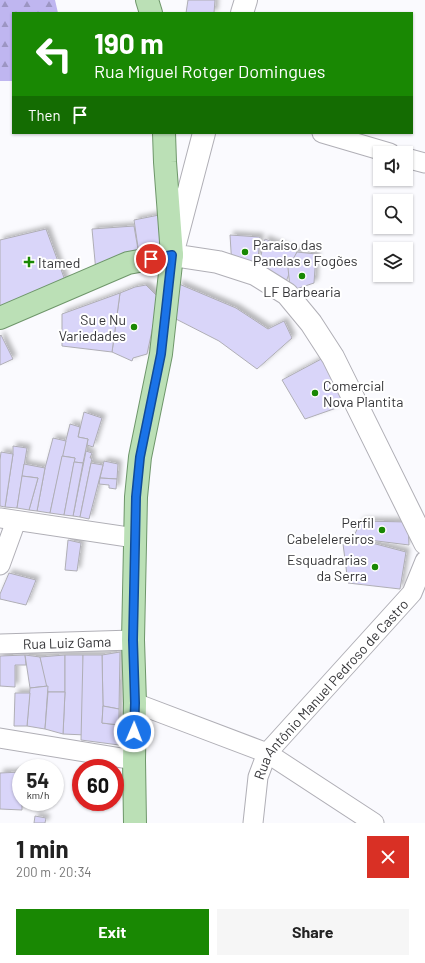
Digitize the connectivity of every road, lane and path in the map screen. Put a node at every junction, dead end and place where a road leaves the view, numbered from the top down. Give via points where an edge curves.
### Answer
1 (147, 0) edge
2 (246, 0) edge
3 (151, 12) edge
4 (242, 12) edge
5 (164, 134) edge
6 (204, 134) edge
7 (325, 134) edge
8 (373, 148) edge
9 (413, 160) edge
10 (425, 163) edge
11 (172, 255) junction
12 (0, 318) edge
13 (8, 519) edge
14 (135, 538) junction
15 (425, 543) edge
16 (425, 561) edge
17 (0, 565) edge
18 (133, 640) junction
19 (0, 644) edge
20 (135, 703) junction
21 (0, 738) edge
22 (268, 753) junction
23 (134, 760) junction
24 (135, 823) edge
25 (253, 823) edge
26 (374, 823) edge

1 - 3 main road
2 - 4 main road
5 - 11 main road
6 - 11 main road
7 - 8 street
9 - 10 street
11 - 12 main road via 128,263
11 - 14 main road via 161,354 140,457
11 - 15 main road via 218,262 255,274 287,294 311,323 332,357
13 - 14 street
13 - 17 street
14 - 18 main road
16 - 22 street, Rua Antônio Manuel Pedroso de Castro via 412,593
18 - 19 street, Rua Luiz Gama
18 - 20 main road
20 - 22 street
20 - 23 main road
21 - 23 street
22 - 25 street, Rua Antônio Manuel Pedroso de Castro via 258,777
22 - 26 street
23 - 24 main road

